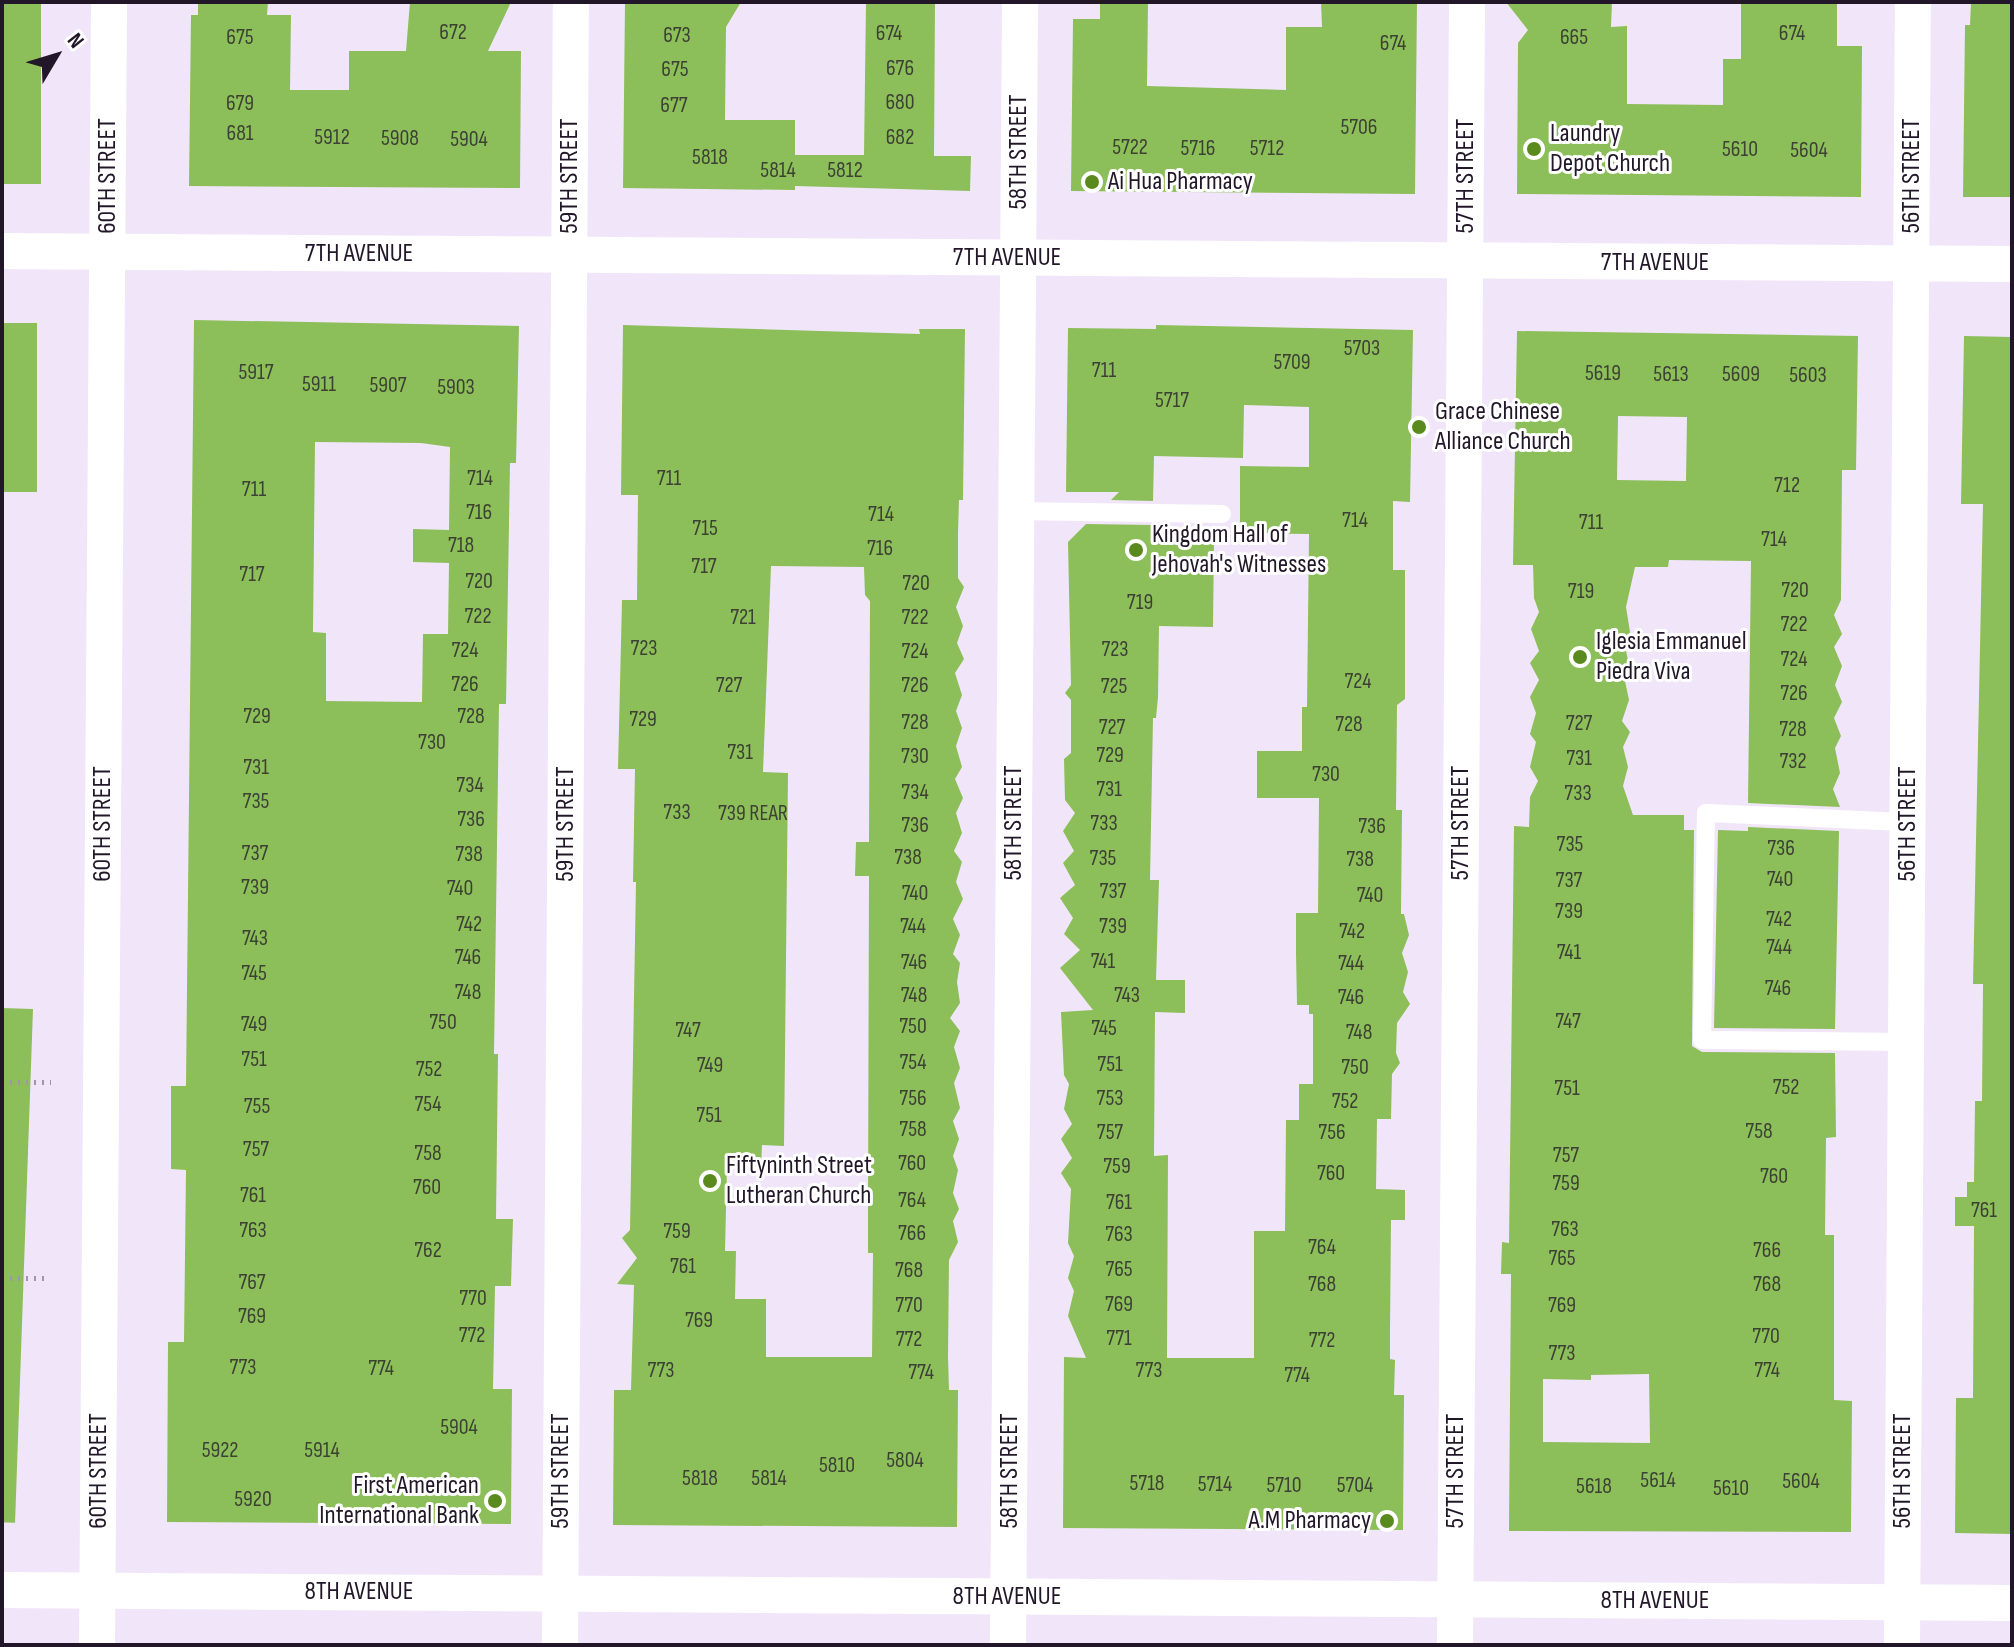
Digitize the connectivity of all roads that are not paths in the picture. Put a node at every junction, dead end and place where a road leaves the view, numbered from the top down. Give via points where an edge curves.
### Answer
1 (109, 2) edge
2 (571, 2) edge
3 (1020, 2) edge
4 (1467, 2) edge
5 (1913, 2) edge
6 (2, 251) edge
7 (107, 252) junction
8 (569, 256) junction
9 (1018, 258) junction
10 (1465, 262) junction
11 (1911, 264) junction
12 (2012, 264) edge
13 (1016, 511) junction
14 (1222, 514) dead end
15 (1908, 822) junction
16 (1906, 1042) junction
17 (2, 1590) edge
18 (98, 1591) junction
19 (560, 1594) junction
20 (1009, 1597) junction
21 (1456, 1600) junction
22 (1902, 1603) junction
23 (2012, 1603) edge
24 (97, 1645) edge
25 (560, 1645) edge
26 (1008, 1645) edge
27 (1455, 1645) edge
28 (1902, 1645) edge

1 - 7 street, 60TH STREET
2 - 8 street, 59TH STREET
3 - 9 street, 58TH STREET
4 - 10 street, 57TH STREET
5 - 11 street, 56TH STREET
6 - 7 street, 7TH AVENUE
7 - 8 street, 7TH AVENUE
7 - 18 street, 60TH STREET
8 - 9 street, 7TH AVENUE
8 - 19 street, 59TH STREET
9 - 10 street, 7TH AVENUE
9 - 13 street, 58TH STREET
10 - 11 street, 7TH AVENUE
10 - 21 street, 57TH STREET
11 - 12 street, 7TH AVENUE
11 - 15 street, 56TH STREET
13 - 14 lane
13 - 20 street, 58TH STREET
15 - 16 street, 56TH STREET
15 - 16 lane via 1706,813 1702,1040
16 - 22 street, 56TH STREET
17 - 18 street, 8TH AVENUE
18 - 19 street, 8TH AVENUE
18 - 24 street, 60TH STREET
19 - 20 street, 8TH AVENUE
19 - 25 street, 59TH STREET
20 - 21 street, 8TH AVENUE
20 - 26 street, 58TH STREET
21 - 22 street, 8TH AVENUE
21 - 27 street, 57TH STREET
22 - 23 street, 8TH AVENUE
22 - 28 street, 56TH STREET

